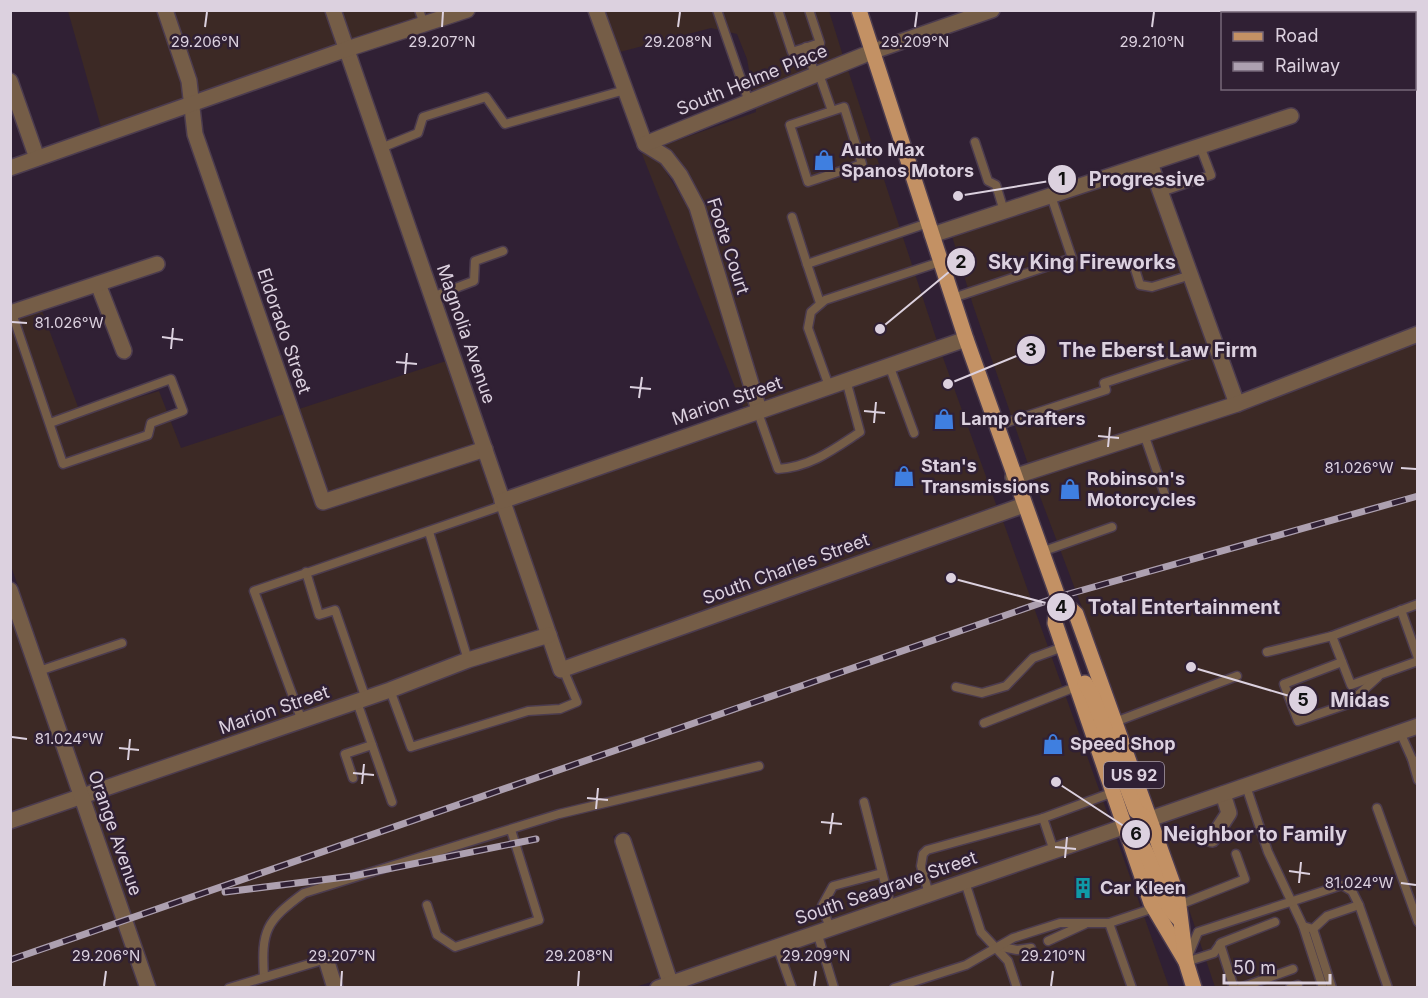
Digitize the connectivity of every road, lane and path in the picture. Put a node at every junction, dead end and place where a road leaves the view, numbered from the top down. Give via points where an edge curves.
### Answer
1 (165, 10) edge
2 (333, 10) edge
3 (467, 10) edge
4 (596, 10) edge
5 (717, 10) edge
6 (778, 10) edge
7 (809, 10) edge
8 (860, 10) edge
9 (992, 10) edge
10 (421, 17) edge
11 (806, 48) junction
12 (346, 49) junction
13 (874, 51) junction
14 (817, 74) junction
15 (10, 81) edge
16 (625, 90) junction
17 (749, 102) junction
18 (191, 103) junction
19 (832, 111) junction
20 (1291, 116) dead end
21 (975, 142) dead end
22 (645, 144) junction
23 (1200, 146) junction
24 (381, 148) junction
25 (37, 158) junction
26 (1150, 163) junction
27 (10, 168) edge
28 (1161, 192) junction
29 (1051, 196) junction
30 (1004, 211) junction
31 (792, 216) dead end
32 (930, 229) junction
33 (503, 251) dead end
34 (940, 262) junction
35 (157, 264) dead end
36 (807, 264) junction
37 (1135, 269) dead end
38 (1191, 275) junction
39 (98, 284) junction
40 (432, 297) junction
41 (953, 298) junction
42 (820, 303) junction
43 (11, 313) edge
44 (1418, 334) edge
45 (966, 339) junction
46 (1216, 346) junction
47 (124, 351) dead end
48 (889, 365) junction
49 (846, 380) junction
50 (829, 386) junction
51 (1237, 404) junction
52 (758, 410) junction
53 (50, 423) junction
54 (996, 426) junction
55 (914, 433) dead end
56 (1144, 434) junction
57 (485, 449) junction
58 (1013, 477) junction
59 (1167, 501) dead end
60 (503, 503) junction
61 (1024, 505) junction
62 (1112, 527) dead end
63 (429, 532) junction
64 (1041, 552) junction
65 (306, 572) junction
66 (10, 590) edge
67 (1058, 597) junction
68 (1418, 604) edge
69 (1401, 610) junction
70 (549, 635) junction
71 (1332, 636) junction
72 (122, 643) dead end
73 (1066, 651) junction
74 (1267, 652) dead end
75 (1418, 659) edge
76 (468, 660) junction
77 (1342, 662) junction
78 (562, 669) junction
79 (39, 671) junction
80 (1383, 673) junction
81 (1237, 676) dead end
82 (1078, 686) junction
83 (956, 687) dead end
84 (390, 690) junction
85 (362, 700) junction
86 (302, 721) junction
87 (1115, 722) junction
88 (984, 723) dead end
89 (1418, 726) edge
90 (1400, 732) junction
91 (372, 745) junction
92 (1415, 761) edge
93 (759, 766) dead end
94 (353, 778) dead end
95 (1418, 780) edge
96 (1246, 786) junction
97 (1114, 792) junction
98 (1223, 794) junction
99 (82, 797) junction
100 (392, 802) dead end
101 (864, 802) dead end
102 (1377, 808) dead end
103 (1043, 818) junction
104 (1150, 819) junction
105 (10, 821) edge
106 (1126, 826) junction
107 (511, 830) junction
108 (1212, 839) dead end
109 (623, 841) dead end
110 (1054, 851) junction
111 (1236, 854) dead end
112 (882, 873) junction
113 (964, 882) junction
114 (929, 894) junction
115 (1291, 900) junction
116 (427, 905) dead end
117 (1359, 905) junction
118 (891, 907) junction
119 (1154, 908) junction
120 (1179, 912) junction
121 (1275, 922) dead end
122 (1418, 922) edge
123 (1088, 923) junction
124 (1109, 923) junction
125 (1303, 926) junction
126 (1313, 929) junction
127 (824, 930) junction
128 (1048, 941) dead end
129 (1220, 944) junction
130 (777, 946) junction
131 (999, 948) junction
132 (1031, 948) dead end
133 (326, 959) joint
134 (1186, 962) junction
135 (1293, 969) dead end
136 (264, 977) junction
137 (667, 986) edge
138 (148, 987) edge
139 (229, 987) edge
140 (335, 987) edge
141 (792, 987) edge
142 (834, 987) edge
143 (894, 987) edge
144 (1017, 987) edge
145 (1132, 987) edge
146 (1194, 987) edge
147 (1234, 987) edge
148 (1240, 987) edge
149 (1323, 987) edge
150 (1332, 987) edge
151 (1388, 987) edge

1 - 18 street, Eldorado Street via 189,81
2 - 12 street, Magnolia Avenue
3 - 10 street
4 - 16 street
5 - 17 lane
6 - 11 lane via 792,52
7 - 11 lane via 820,43
8 - 13 main road, US 92
9 - 13 street, South Helme Place
10 - 12 street
11 - 14 lane
12 - 18 street
12 - 24 street, Magnolia Avenue
13 - 14 street, South Helme Place
13 - 32 main road, US 92
14 - 17 street, South Helme Place
14 - 19 lane
15 - 25 street
16 - 22 street
16 - 24 lane via 505,124 486,97 423,117 418,133
17 - 22 street, South Helme Place
18 - 25 street
18 - 57 street, Eldorado Street via 195,134 323,502
19 - 19 lane via 790,125 808,182 862,164 843,108
20 - 23 street
21 - 30 lane via 988,181 996,185
22 - 52 street, Foote Court via 666,157 697,207
23 - 26 street
23 - 28 lane via 1211,175
24 - 40 street, Magnolia Avenue
25 - 27 street
26 - 28 street
26 - 29 street
28 - 38 street
29 - 30 street
29 - 41 lane via 1072,258
30 - 32 street
31 - 36 lane
32 - 34 main road, US 92
32 - 36 lane
33 - 40 lane via 475,261 474,280
34 - 41 main road, US 92
34 - 42 lane
35 - 39 street
36 - 42 lane
37 - 38 lane via 1140,285 1152,287
38 - 46 street
39 - 43 street
39 - 47 street
40 - 57 street, Magnolia Avenue
41 - 45 main road, US 92
42 - 50 lane via 811,312 808,328
43 - 53 lane
44 - 51 street
45 - 48 street, Marion Street
45 - 54 main road, US 92
46 - 51 street
46 - 54 lane via 1104,383 1106,390
48 - 49 street, Marion Street
48 - 55 lane
49 - 50 street, Marion Street
49 - 52 lane via 860,432 815,461 778,469
50 - 52 street, Marion Street
51 - 56 street
52 - 60 street, Marion Street
53 - 53 lane via 63,464 148,435 151,423 183,411 171,379
54 - 58 main road, US 92
56 - 58 street
56 - 59 lane
57 - 60 street, Magnolia Avenue
58 - 61 main road, US 92
60 - 63 lane
60 - 70 street, Magnolia Avenue
61 - 64 main road, US 92
61 - 78 street, South Charles Street
62 - 64 lane
63 - 65 lane
63 - 76 lane
64 - 67 main road, US 92
65 - 85 lane via 319,615 335,610
65 - 86 lane via 254,591
66 - 79 street, Orange Avenue
67 - 73 main road, US 92 via 1055,623
67 - 87 main road, US 92 via 1076,614
68 - 69 lane
69 - 71 lane
69 - 75 lane
70 - 76 street, Marion Street
70 - 78 street, Magnolia Avenue
71 - 74 lane
71 - 77 lane
72 - 79 lane
73 - 82 main road, US 92
73 - 83 lane via 1033,658 1006,686 982,693
73 - 104 main road via 1092,695 1136,811
75 - 80 lane
76 - 84 street, Marion Street
77 - 80 lane via 1351,685
77 - 80 lane via 1284,684 1298,721 1348,704
78 - 84 lane via 577,702 560,709 528,711 411,747
79 - 99 street, Orange Avenue
81 - 87 lane
82 - 88 lane
82 - 97 main road, US 92
84 - 85 street, Marion Street
85 - 86 street, Marion Street
85 - 91 lane
86 - 99 street, Marion Street
87 - 104 main road, US 92
89 - 90 street
90 - 92 lane
90 - 96 street
91 - 94 lane via 345,754
91 - 100 lane
92 - 95 lane
93 - 107 lane via 559,814
96 - 98 street
96 - 115 lane via 1268,852
97 - 103 lane
97 - 106 main road, US 92
98 - 104 street
98 - 108 street via 1229,813
99 - 105 street, Marion Street
99 - 138 street, Orange Avenue
101 - 112 lane
102 - 122 lane
103 - 110 lane
103 - 114 lane via 927,850 922,854 921,866
104 - 120 main road, US 92
106 - 110 street, South Seagrave Street
106 - 119 main road, US 92
106 - 120 main road via 1146,849 1169,907
107 - 116 lane via 539,920 455,947 437,935
107 - 136 lane via 304,893 271,922 262,947
109 - 137 street
110 - 113 street, South Seagrave Street
111 - 120 lane via 1245,879
112 - 118 lane
112 - 127 lane via 833,886 822,906
113 - 114 street, South Seagrave Street
113 - 131 lane via 981,932
114 - 118 street, South Seagrave Street
115 - 117 lane via 1342,885 1352,891
115 - 125 lane
115 - 134 lane via 1198,932
117 - 126 lane via 1328,916
117 - 151 lane
118 - 127 street, South Seagrave Street
119 - 124 lane
119 - 134 main road, US 92
120 - 134 main road, US 92
121 - 129 lane
123 - 124 lane
123 - 128 lane
123 - 131 lane via 1060,923 1013,938
124 - 145 lane
125 - 126 lane
125 - 149 lane
126 - 150 lane
127 - 130 street, South Seagrave Street
127 - 142 lane
129 - 134 lane via 1214,952
129 - 147 lane
130 - 137 street, South Seagrave Street
130 - 141 lane
131 - 132 lane
131 - 143 lane via 966,965
131 - 144 lane
133 - 136 lane
133 - 140 street
134 - 146 main road, US 92
135 - 148 lane
136 - 139 lane

